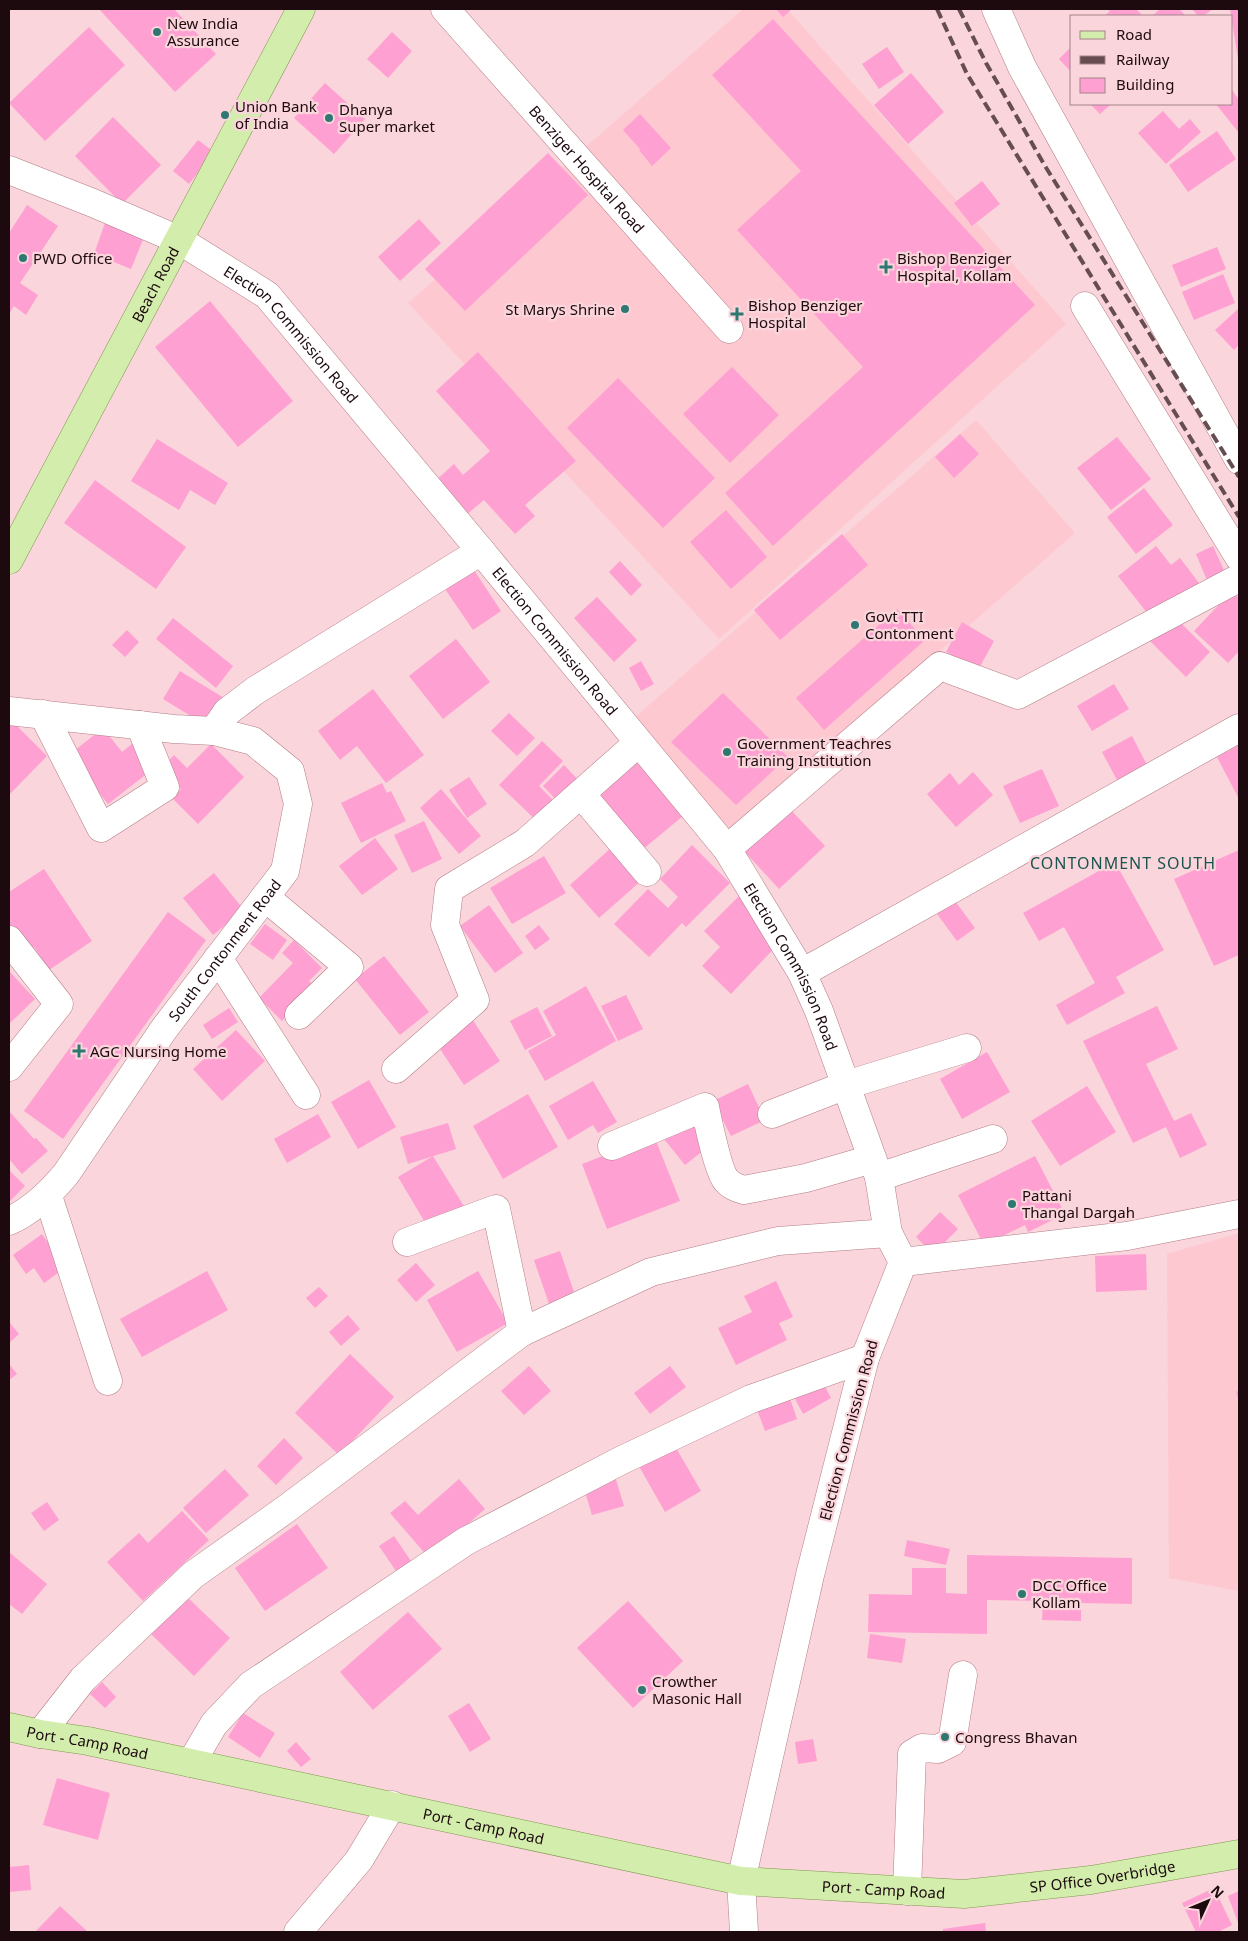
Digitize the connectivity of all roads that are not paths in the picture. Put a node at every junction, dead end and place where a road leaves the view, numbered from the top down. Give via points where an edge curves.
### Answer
1 (302, 9) edge
2 (445, 9) edge
3 (996, 9) edge
4 (9, 170) edge
5 (179, 240) junction
6 (1085, 306) dead end
7 (729, 329) dead end
8 (1239, 460) edge
9 (481, 551) junction
10 (1239, 557) edge
11 (9, 560) edge
12 (1239, 578) edge
13 (9, 711) edge
14 (43, 714) junction
15 (140, 725) junction
16 (1239, 728) edge
17 (214, 731) junction
18 (638, 743) junction
19 (581, 794) junction
20 (726, 849) junction
21 (647, 872) dead end
22 (265, 897) junction
23 (9, 940) edge
24 (218, 958) junction
25 (802, 973) junction
26 (299, 1015) dead end
27 (966, 1048) dead end
28 (9, 1068) edge
29 (396, 1069) dead end
30 (846, 1085) junction
31 (306, 1095) dead end
32 (772, 1114) dead end
33 (993, 1139) dead end
34 (612, 1146) dead end
35 (875, 1168) junction
36 (48, 1196) junction
37 (1239, 1214) edge
38 (9, 1221) edge
39 (888, 1233) junction
40 (407, 1242) dead end
41 (903, 1262) junction
42 (522, 1332) junction
43 (865, 1358) junction
44 (108, 1381) dead end
45 (963, 1675) dead end
46 (9, 1727) edge
47 (40, 1734) junction
48 (191, 1763) junction
49 (392, 1805) junction
50 (1239, 1854) edge
51 (741, 1881) junction
52 (907, 1891) junction
53 (964, 1894) joint
54 (298, 1932) edge
55 (744, 1932) edge

1 - 5 main road, Beach Road
2 - 7 street, Benziger Hospital Road
3 - 8 street via 1022,66
4 - 5 street, Election Commission Road
5 - 9 street, Election Commission Road via 267,295
5 - 11 main road, Beach Road
6 - 10 street
9 - 17 street via 256,690 227,712
9 - 18 street, Election Commission Road
12 - 20 street via 1018,695 940,666
13 - 14 street, South Contonment Road
14 - 15 street, South Contonment Road
14 - 15 street via 101,828 165,787
15 - 17 street, South Contonment Road
16 - 25 street
17 - 22 street, South Contonment Road via 253,742 290,771 298,804 286,871
18 - 19 street
18 - 20 street, Election Commission Road
19 - 21 street
19 - 29 street via 524,843 449,889 445,925 474,1000
20 - 25 street, Election Commission Road
22 - 24 street, South Contonment Road
22 - 26 street via 350,967
23 - 28 street via 59,1004
24 - 31 street
24 - 36 street, South Contonment Road via 164,1029
25 - 30 street, Election Commission Road
27 - 30 street
30 - 32 street
30 - 35 street, Election Commission Road
33 - 35 street
34 - 35 street via 705,1108 725,1179 734,1187 744,1190
35 - 39 street, Election Commission Road
36 - 38 street, South Contonment Road via 20,1217
36 - 44 street
37 - 41 street via 1127,1236
39 - 41 street, Election Commission Road
39 - 42 street via 778,1241 651,1272
40 - 42 street via 496,1209
41 - 43 street, Election Commission Road
42 - 47 street via 193,1575 83,1679
43 - 48 street via 752,1399 622,1460 466,1541 251,1685 214,1724
43 - 51 street, Election Commission Road via 810,1575
45 - 52 street via 952,1742 938,1749 922,1748 912,1754
46 - 47 main road, Port - Camp Road
47 - 48 main road, Port - Camp Road
48 - 49 main road, Port - Camp Road
49 - 51 main road, Port - Camp Road
49 - 54 street via 359,1860
50 - 53 main road, SP Office Overbridge via 1091,1880
51 - 52 main road, Port - Camp Road
51 - 55 street, Election Commission Road
52 - 53 main road, Port - Camp Road

